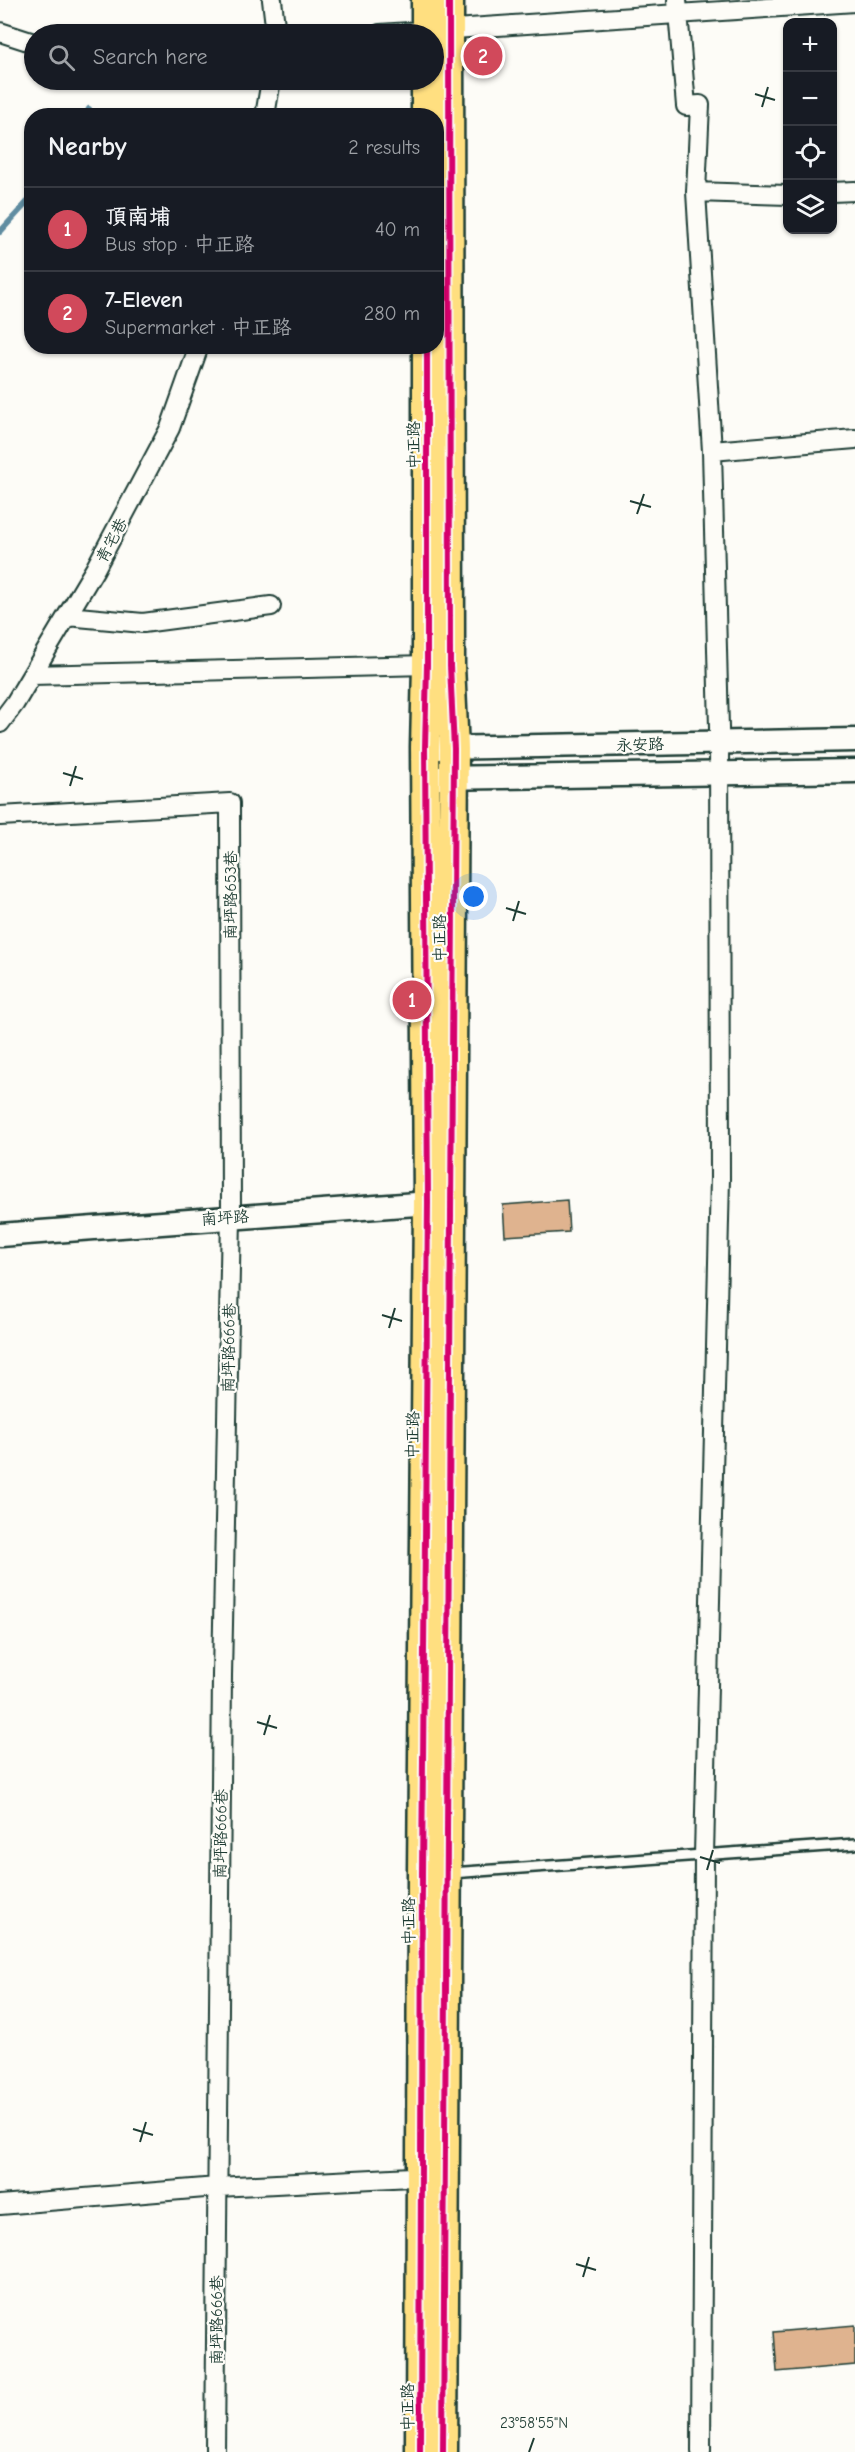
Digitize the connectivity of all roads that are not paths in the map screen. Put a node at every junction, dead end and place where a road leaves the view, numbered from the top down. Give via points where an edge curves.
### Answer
1 (272, 0) edge
2 (426, 0) edge
3 (448, 0) edge
4 (855, 2) edge
5 (677, 7) edge
6 (275, 24) edge
7 (431, 24) edge
8 (437, 24) edge
9 (444, 31) edge
10 (0, 32) edge
11 (24, 40) edge
12 (269, 90) edge
13 (426, 90) edge
14 (435, 90) edge
15 (266, 108) edge
16 (426, 108) edge
17 (435, 108) edge
18 (855, 191) edge
19 (696, 192) junction
20 (837, 192) edge
21 (783, 195) edge
22 (196, 354) edge
23 (427, 354) edge
24 (442, 354) edge
25 (855, 439) edge
26 (712, 451) junction
27 (271, 606) dead end
28 (68, 616) junction
29 (427, 665) junction
30 (32, 675) junction
31 (0, 723) edge
32 (855, 740) edge
33 (718, 742) junction
34 (444, 768) junction
35 (855, 771) edge
36 (718, 772) junction
37 (0, 816) edge
38 (439, 1202) junction
39 (231, 1216) junction
40 (0, 1235) edge
41 (855, 1844) edge
42 (704, 1855) junction
43 (434, 1874) junction
44 (433, 2176) junction
45 (217, 2187) junction
46 (0, 2205) edge
47 (215, 2452) edge
48 (420, 2452) edge
49 (443, 2452) edge
50 (701, 2452) edge

1 - 6 street
2 - 7 main road, 中正路
3 - 8 main road, 中正路
4 - 5 street
5 - 9 street
5 - 19 street via 686,106 700,105
10 - 11 street
12 - 15 street
13 - 16 main road
14 - 17 main road, 中正路
18 - 20 street
19 - 21 street
19 - 26 street
22 - 28 street, 青宅巷 via 170,428
23 - 29 main road, 中正路
24 - 34 main road, 中正路 via 450,666
25 - 26 street
26 - 33 street
27 - 28 street via 143,623
28 - 30 street, 青宅巷
29 - 30 street
29 - 34 main road, 中正路 via 425,747
30 - 31 street, 青宅巷
32 - 33 street, 永安路
33 - 34 street, 永安路
33 - 36 street
34 - 36 street, 永安路
34 - 38 main road, 中正路
35 - 36 street, 永安路
36 - 42 street via 720,1178
37 - 39 street, 南坪路653巷 via 230,803
38 - 39 street, 南坪路
38 - 43 main road, 中正路
39 - 40 street, 南坪路
39 - 45 street, 南坪路666巷
41 - 42 lane
42 - 43 lane
42 - 50 street
43 - 44 main road, 中正路
44 - 45 street
44 - 48 main road, 中正路
44 - 49 main road, 中正路
45 - 46 street
45 - 47 street, 南坪路666巷

